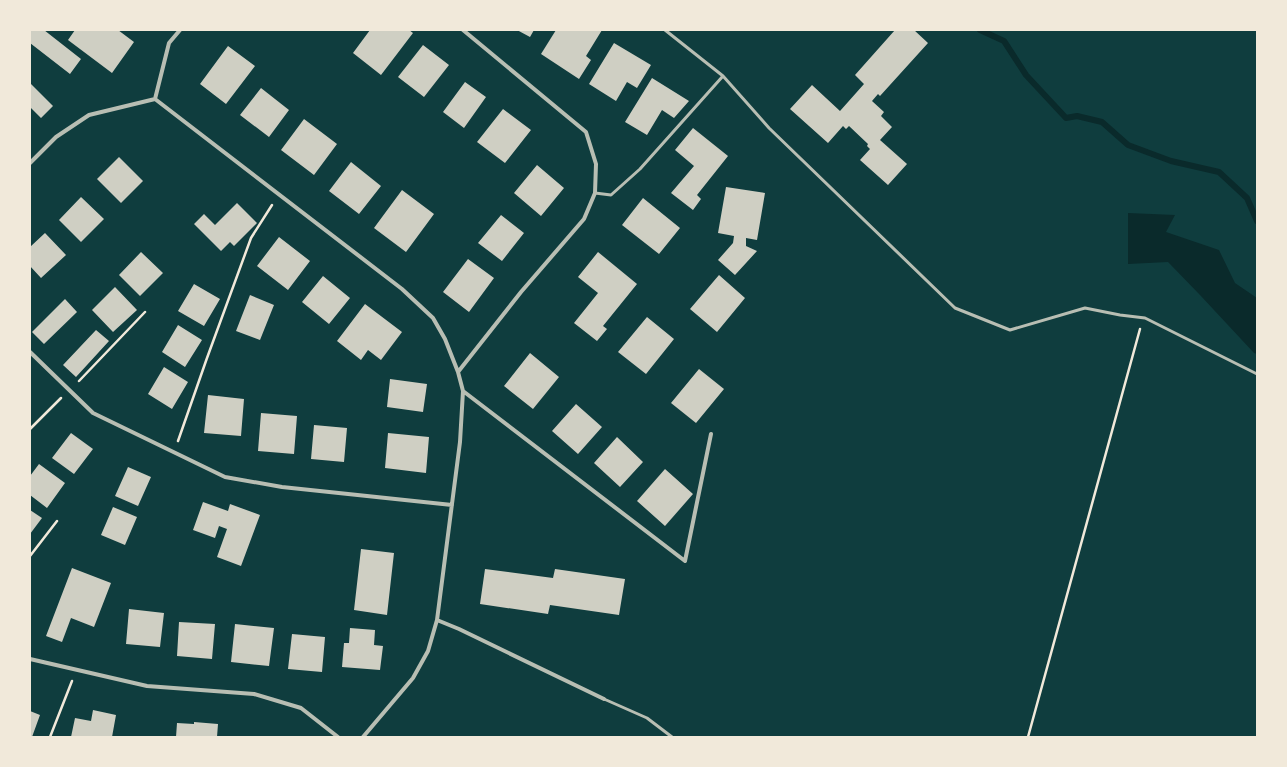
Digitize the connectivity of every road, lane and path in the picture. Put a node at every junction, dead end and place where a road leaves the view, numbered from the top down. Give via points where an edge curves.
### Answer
1 (180, 30) edge
2 (463, 30) edge
3 (665, 30) edge
4 (723, 76) junction
5 (155, 99) junction
6 (30, 163) edge
7 (595, 193) junction
8 (279, 195) junction
9 (145, 312) dead end
10 (1145, 318) junction
11 (30, 352) edge
12 (458, 372) junction
13 (1257, 374) edge
14 (69, 390) junction
15 (463, 391) junction
16 (30, 429) edge
17 (712, 434) dead end
18 (174, 452) junction
19 (452, 505) junction
20 (57, 521) dead end
21 (30, 556) edge
22 (437, 620) junction
23 (30, 659) edge
24 (76, 670) junction
25 (604, 699) joint
26 (50, 737) edge
27 (338, 737) edge
28 (363, 737) edge
29 (672, 737) edge
30 (1028, 737) edge

1 - 5 street via 169,43
2 - 7 street via 586,132 596,164
3 - 4 lane
4 - 7 lane via 640,169 611,195
4 - 10 lane via 769,128 955,308 1010,330 1085,308
5 - 6 street via 89,115 56,137
5 - 8 street
7 - 12 street via 584,219 521,292
8 - 12 street via 402,289 433,318 445,339
8 - 18 path via 251,238
9 - 14 path
10 - 13 lane
10 - 30 path
11 - 14 street
12 - 15 street
14 - 16 path
14 - 18 street via 93,413
15 - 17 street via 685,561
15 - 19 street
18 - 19 street via 225,477 282,487
19 - 22 street
20 - 21 path
22 - 25 street
22 - 28 street via 428,651 413,678
23 - 24 street
24 - 26 path
24 - 27 street via 147,686 254,694 301,708
25 - 29 lane via 646,718

